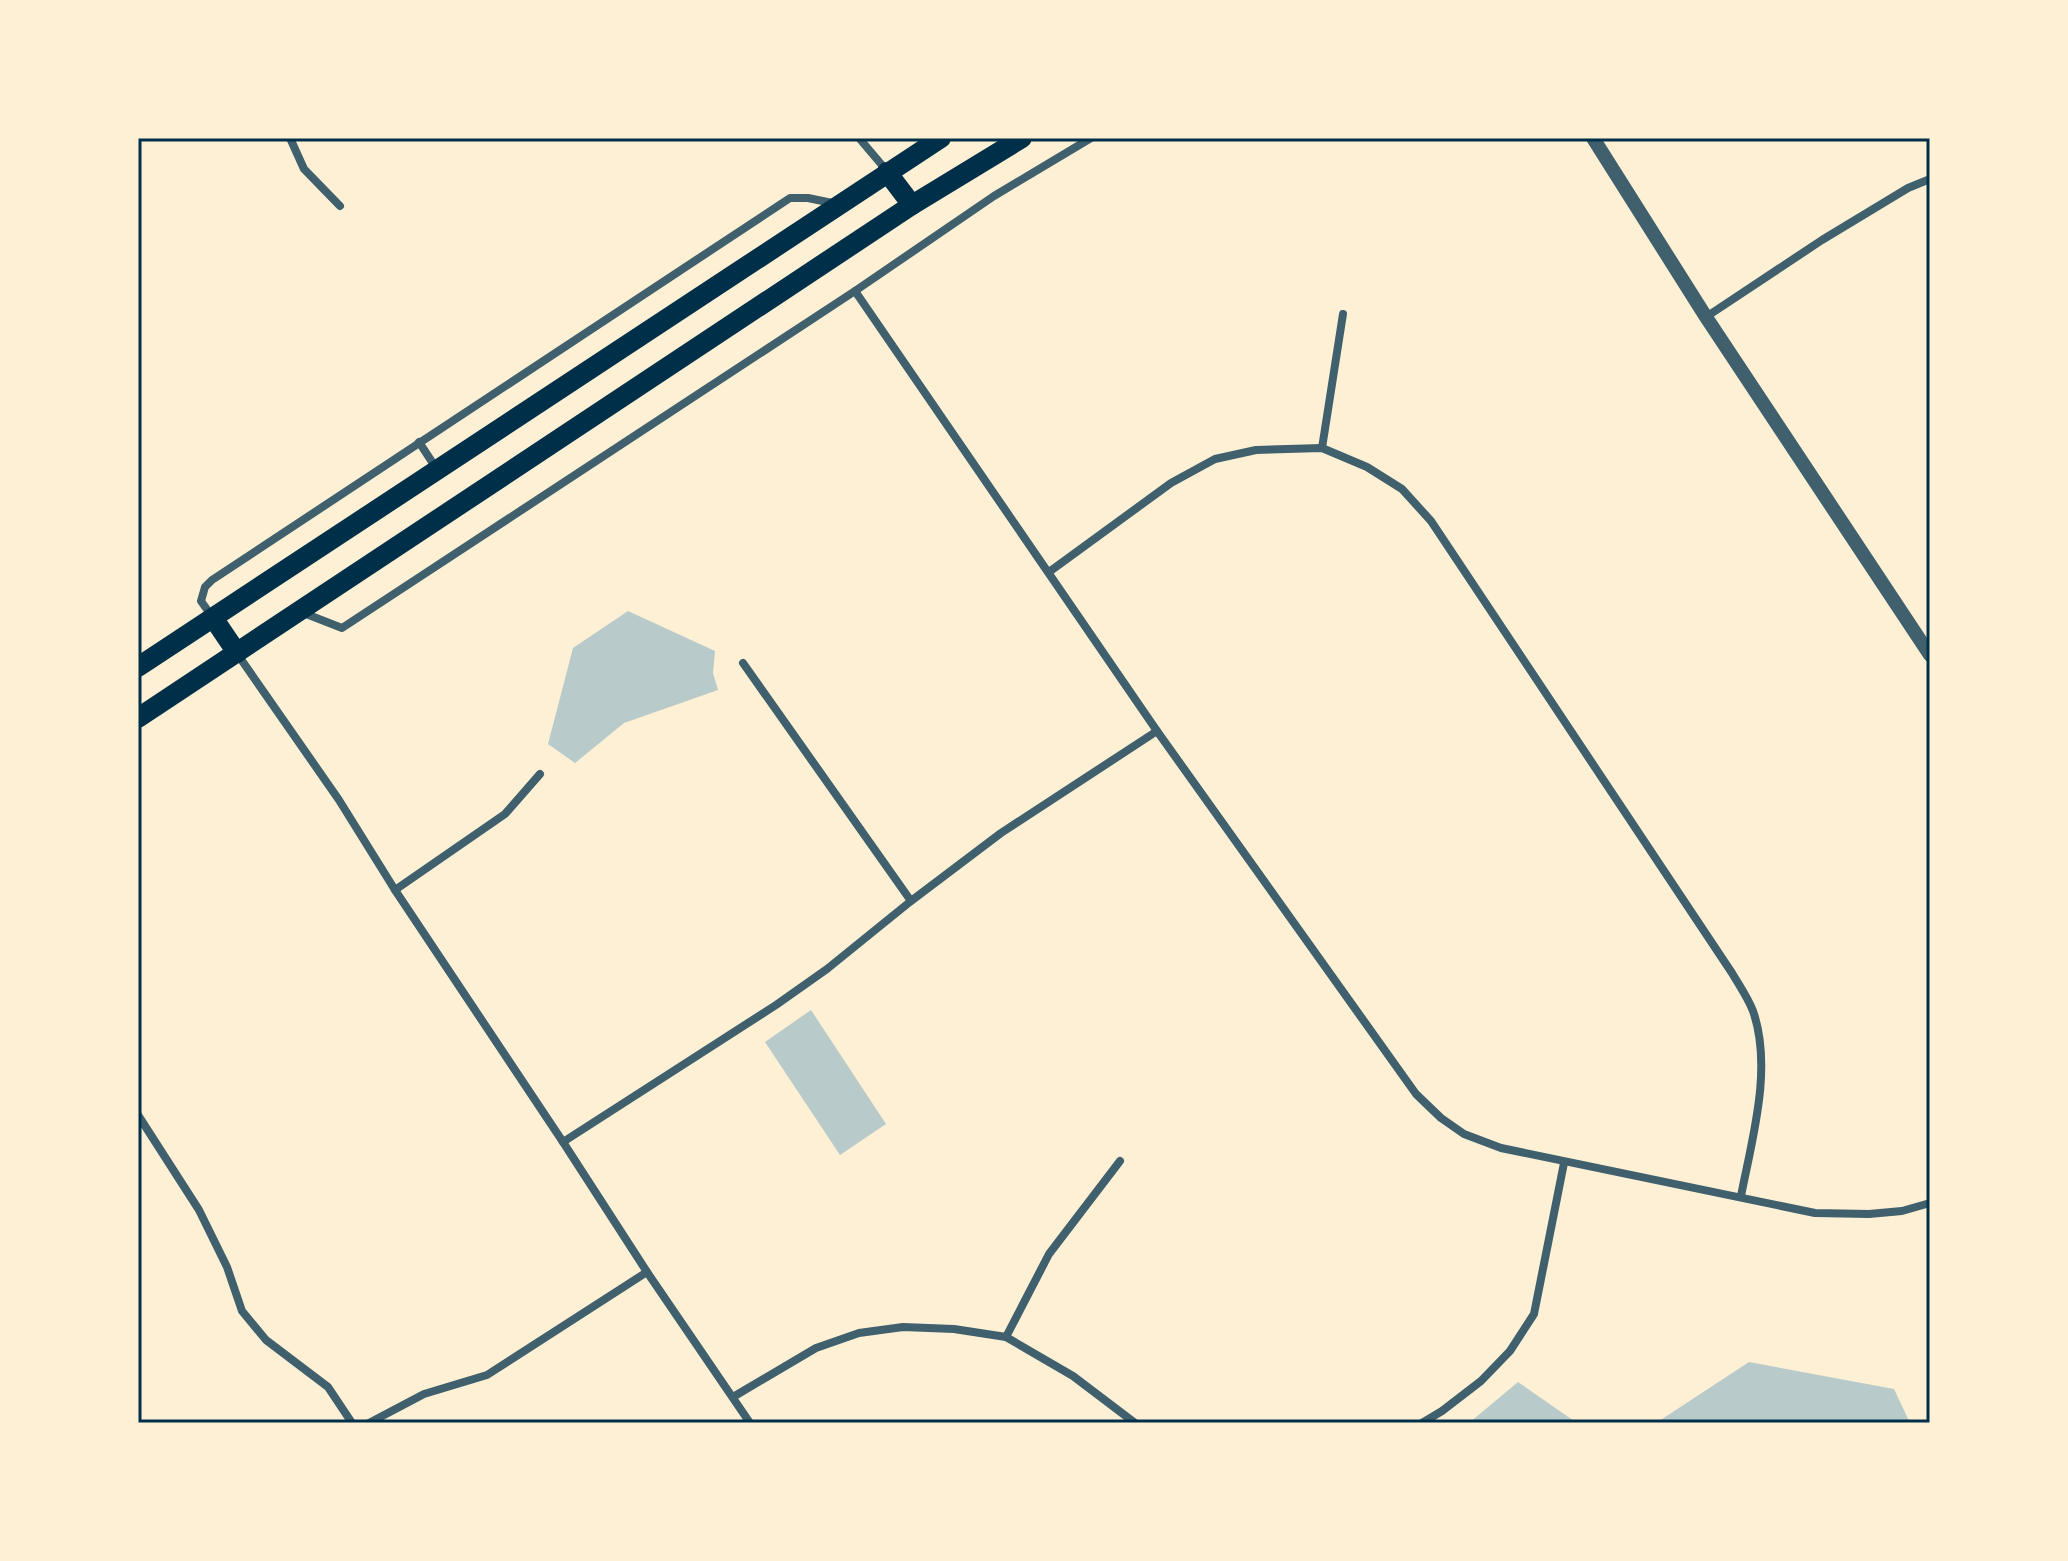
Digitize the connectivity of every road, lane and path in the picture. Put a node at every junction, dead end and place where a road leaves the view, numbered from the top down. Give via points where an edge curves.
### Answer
1 (290, 138) edge
2 (859, 138) edge
3 (941, 138) edge
4 (1022, 138) edge
5 (1091, 138) edge
6 (1593, 138) edge
7 (887, 172) junction
8 (1930, 179) edge
9 (840, 205) junction
10 (912, 205) junction
11 (340, 206) dead end
12 (855, 291) junction
13 (1343, 314) dead end
14 (1706, 317) junction
15 (419, 442) junction
16 (1322, 448) junction
17 (437, 470) junction
18 (1049, 572) junction
19 (298, 611) junction
20 (214, 619) junction
21 (237, 653) junction
22 (1930, 655) edge
23 (743, 663) dead end
24 (139, 666) edge
25 (138, 718) edge
26 (1157, 731) junction
27 (540, 774) dead end
28 (395, 890) junction
29 (911, 901) junction
30 (138, 1115) edge
31 (563, 1142) junction
32 (1120, 1161) dead end
33 (1564, 1163) junction
34 (1741, 1196) junction
35 (1930, 1203) edge
36 (647, 1272) junction
37 (1006, 1337) junction
38 (733, 1397) junction
39 (352, 1423) edge
40 (369, 1423) edge
41 (750, 1423) edge
42 (1135, 1423) edge
43 (1422, 1423) edge

1 - 11 street via 304,169
2 - 7 street
3 - 7 main road
4 - 10 main road
5 - 12 street via 994,196
6 - 14 street
7 - 9 main road
7 - 10 main road
8 - 14 street via 1822,240
9 - 15 street via 790,198
9 - 17 main road
10 - 19 main road
12 - 18 street
12 - 19 street via 342,628
13 - 16 street
14 - 22 street
15 - 17 street
15 - 20 street via 212,580 201,601
16 - 18 street via 1256,450 1215,459 1171,483
16 - 34 street via 1402,489 1431,521 1732,973 1753,1011 1761,1046 1762,1082
17 - 20 main road
18 - 26 street
19 - 21 main road
20 - 21 main road
20 - 24 main road
21 - 25 main road
21 - 28 street
23 - 29 street
26 - 29 street via 1001,833
26 - 33 street via 1416,1094 1464,1134
27 - 28 street via 505,814
28 - 31 street
29 - 31 street via 776,1005
30 - 39 street via 199,1210 242,1311 266,1340 328,1387
31 - 36 street
32 - 37 street via 1049,1254
33 - 34 street
33 - 43 street via 1534,1314 1510,1351 1481,1381
34 - 35 street via 1815,1213 1869,1214
36 - 38 street
36 - 40 street via 487,1375 424,1394
37 - 38 street via 903,1327 859,1333 816,1348
37 - 42 street via 1073,1376
38 - 41 street

